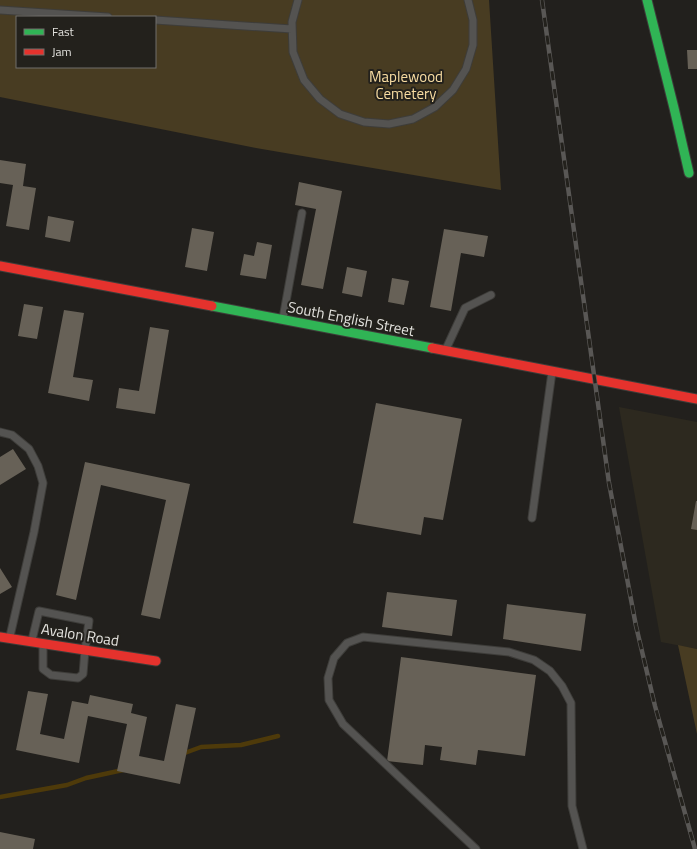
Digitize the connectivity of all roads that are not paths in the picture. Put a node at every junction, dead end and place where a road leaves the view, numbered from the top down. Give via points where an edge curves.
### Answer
1 (298, 0) edge
2 (468, 0) edge
3 (647, 0) edge
4 (0, 10) edge
5 (93, 16) edge
6 (156, 20) edge
7 (292, 29) junction
8 (689, 172) dead end
9 (302, 212) dead end
10 (0, 266) edge
11 (491, 295) dead end
12 (282, 320) junction
13 (445, 351) junction
14 (552, 372) junction
15 (697, 399) edge
16 (0, 432) edge
17 (532, 518) dead end
18 (5, 638) edge
19 (31, 642) junction
20 (43, 644) junction
21 (85, 650) junction
22 (156, 661) dead end
23 (476, 849) edge
24 (583, 849) edge

1 - 7 lane
2 - 7 lane via 473,20 473,45 466,69 453,90 435,107 413,119 389,124 364,122 340,114 320,99 304,80 293,52
3 - 8 street
4 - 5 lane
6 - 7 lane
9 - 12 lane
10 - 12 street, South English Street
11 - 13 lane via 465,308
12 - 13 street, South English Street
13 - 14 street, South English Street
14 - 15 street, South English Street
14 - 17 lane
16 - 18 lane via 12,435 29,449 43,483 34,532
18 - 19 street, Avalon Road
19 - 20 street, Avalon Road
19 - 21 lane via 39,611 90,621
20 - 21 street, Avalon Road
20 - 21 lane via 44,669 51,675 78,678 83,674
21 - 22 street, Avalon Road
23 - 24 lane via 343,724 328,700 328,678 334,658 347,643 363,637 509,652 534,660 550,671 571,703 572,806

